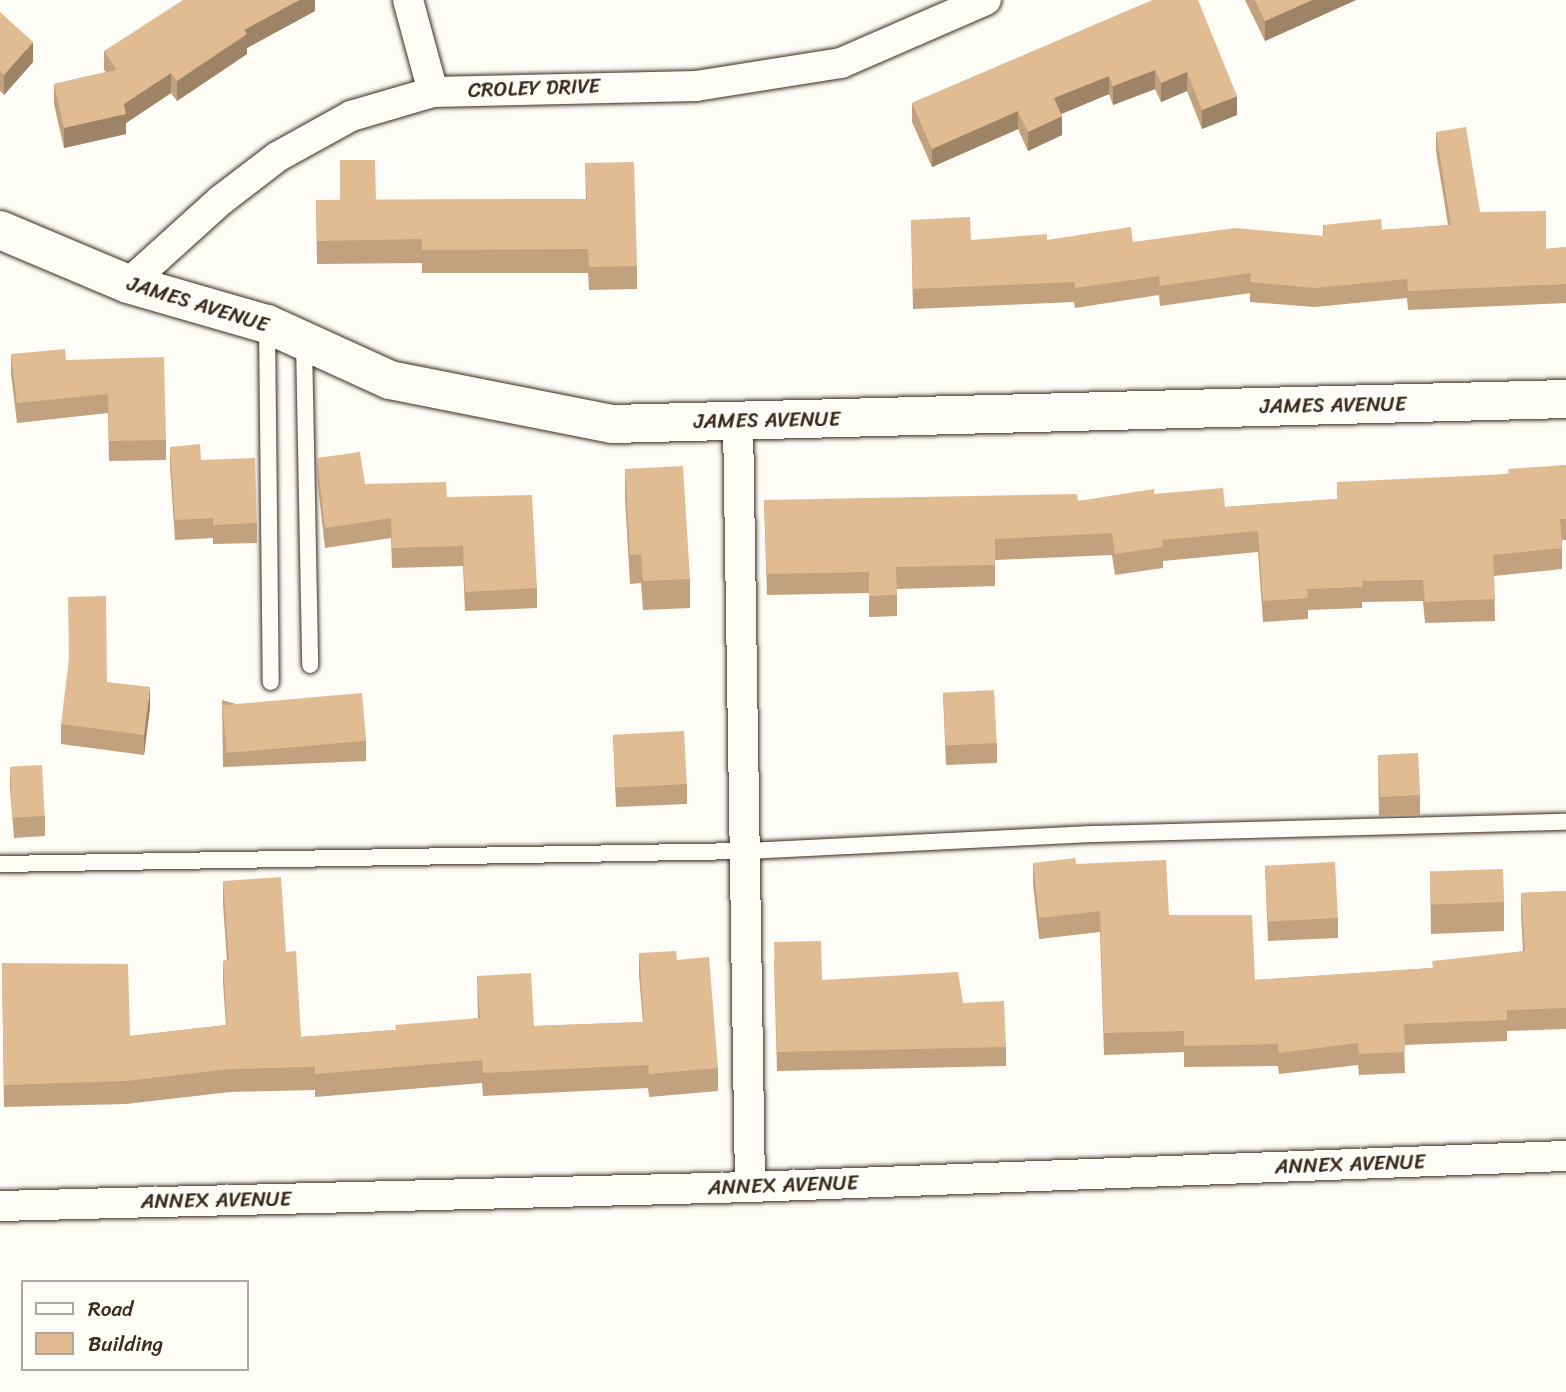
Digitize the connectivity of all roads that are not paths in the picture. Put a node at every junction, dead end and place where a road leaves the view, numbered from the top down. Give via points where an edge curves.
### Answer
1 (408, 0) edge
2 (986, 0) edge
3 (433, 92) junction
4 (0, 230) edge
5 (128, 284) junction
6 (267, 324) junction
7 (304, 341) junction
8 (1566, 399) edge
9 (738, 421) junction
10 (310, 665) dead end
11 (271, 682) dead end
12 (1566, 822) edge
13 (745, 851) junction
14 (0, 864) edge
15 (1566, 1156) edge
16 (750, 1186) junction
17 (0, 1206) edge

1 - 3 street
2 - 3 street, CROLEY DRIVE via 841,63 696,86
3 - 5 street, CROLEY DRIVE via 351,116 277,157 221,200
4 - 5 street, JAMES AVENUE
5 - 6 street, JAMES AVENUE
6 - 7 street, JAMES AVENUE
6 - 11 lane
7 - 9 street, JAMES AVENUE via 390,380 612,424
7 - 10 lane
8 - 9 street, JAMES AVENUE
9 - 13 street
12 - 13 lane via 1094,834
13 - 14 lane
13 - 16 street
15 - 16 street, ANNEX AVENUE
16 - 17 street, ANNEX AVENUE

